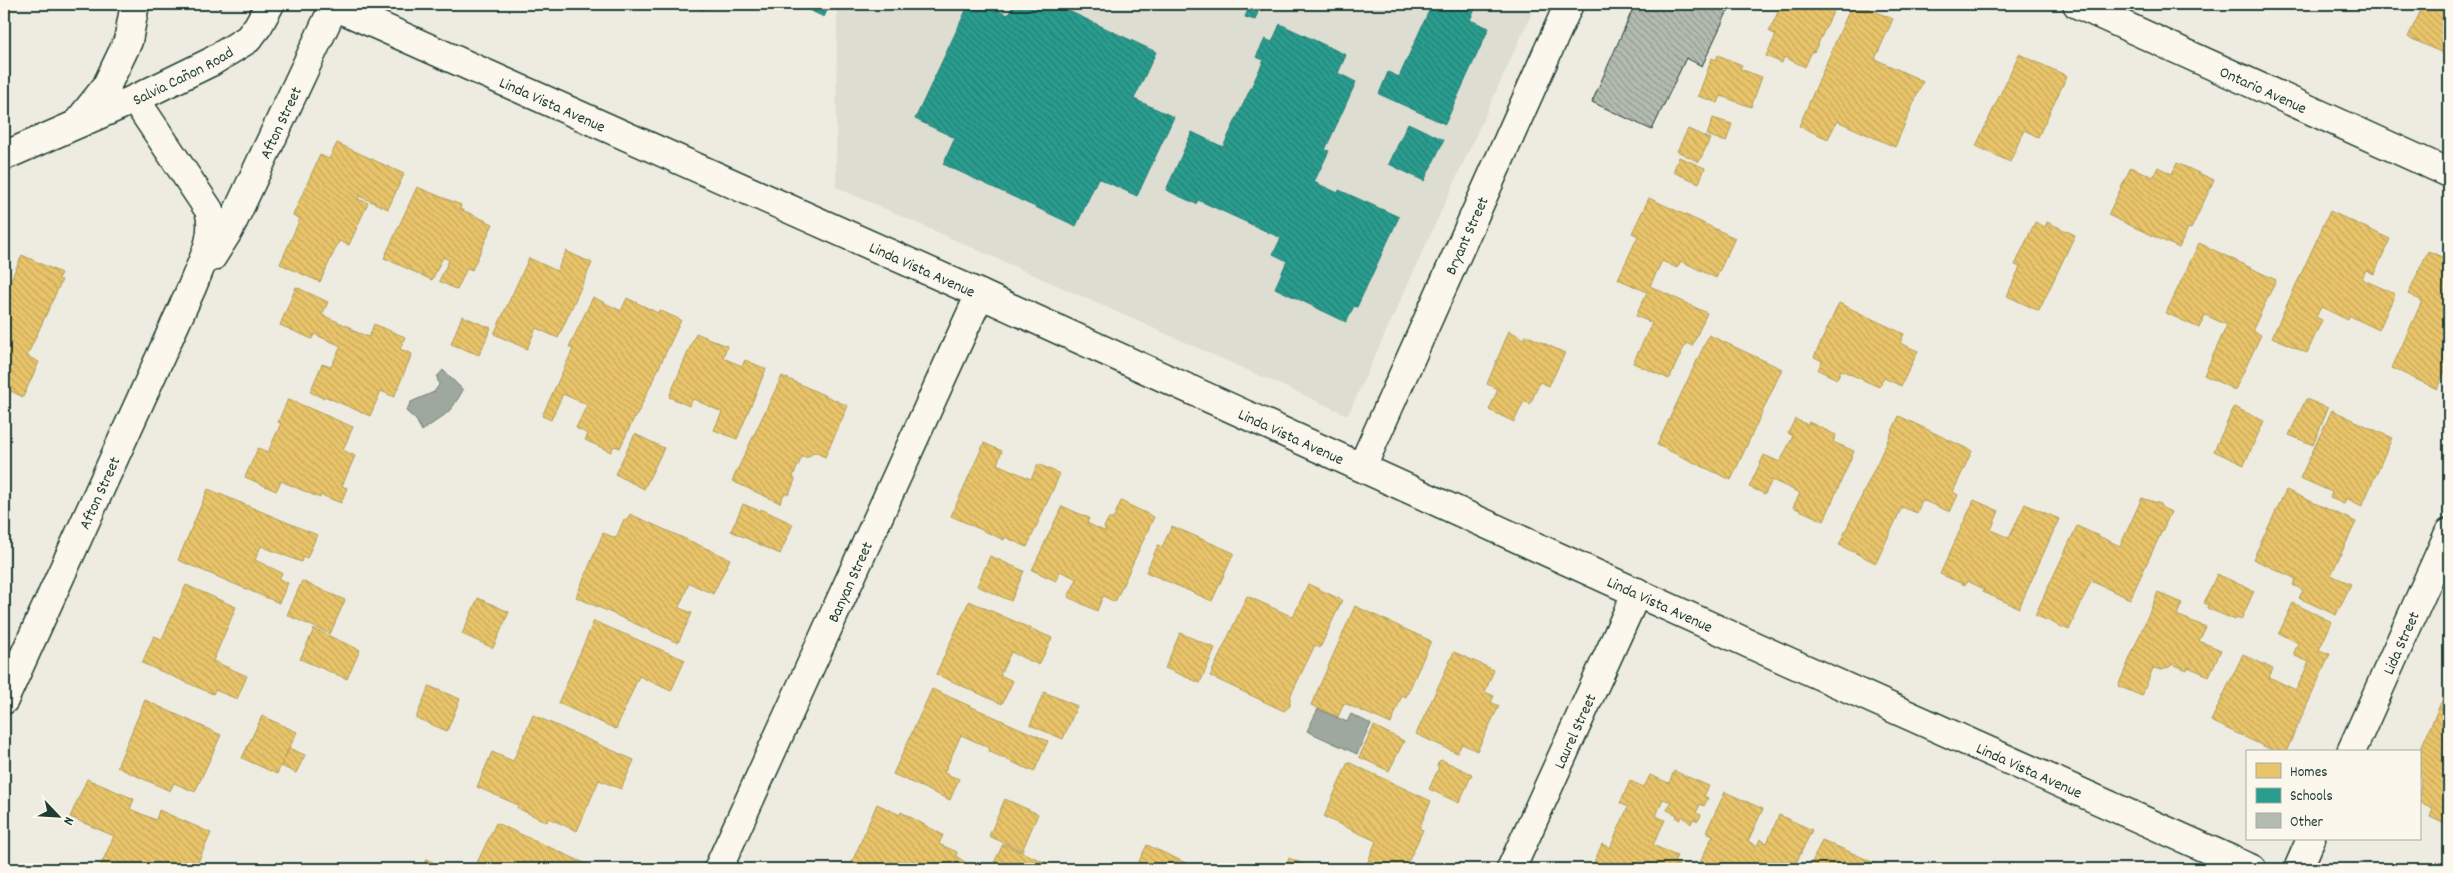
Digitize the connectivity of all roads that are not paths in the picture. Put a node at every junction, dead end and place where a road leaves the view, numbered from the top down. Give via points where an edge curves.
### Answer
1 (135, 4) edge
2 (270, 4) edge
3 (1569, 4) edge
4 (2077, 4) edge
5 (332, 5) edge
6 (135, 99) junction
7 (78, 123) junction
8 (4, 156) edge
9 (2449, 174) edge
10 (192, 287) junction
11 (980, 294) junction
12 (1362, 467) junction
13 (2449, 533) edge
14 (1637, 592) junction
15 (4, 700) edge
16 (2352, 750) edge
17 (2311, 840) edge
18 (718, 869) edge
19 (1511, 869) edge
20 (2252, 869) edge
21 (2298, 869) edge

1 - 7 street, Salvia Cañon Road via 128,41 106,87
2 - 6 street, Salvia Cañon Road via 248,39 211,62
3 - 12 street, Bryant Street
4 - 9 street, Ontario Avenue
5 - 10 street, Afton Street via 229,230
5 - 11 street, Linda Vista Avenue
6 - 7 street, Salvia Cañon Road
6 - 10 street, Afton Street via 209,210 213,222 213,234
7 - 8 street, Salvia Cañon Road
10 - 15 street, Afton Street
11 - 12 street, Linda Vista Avenue
11 - 18 street, Banyan Street
12 - 14 street, Linda Vista Avenue
13 - 16 street, Lida Street
14 - 19 street, Laurel Street
14 - 20 street, Linda Vista Avenue
17 - 21 street

